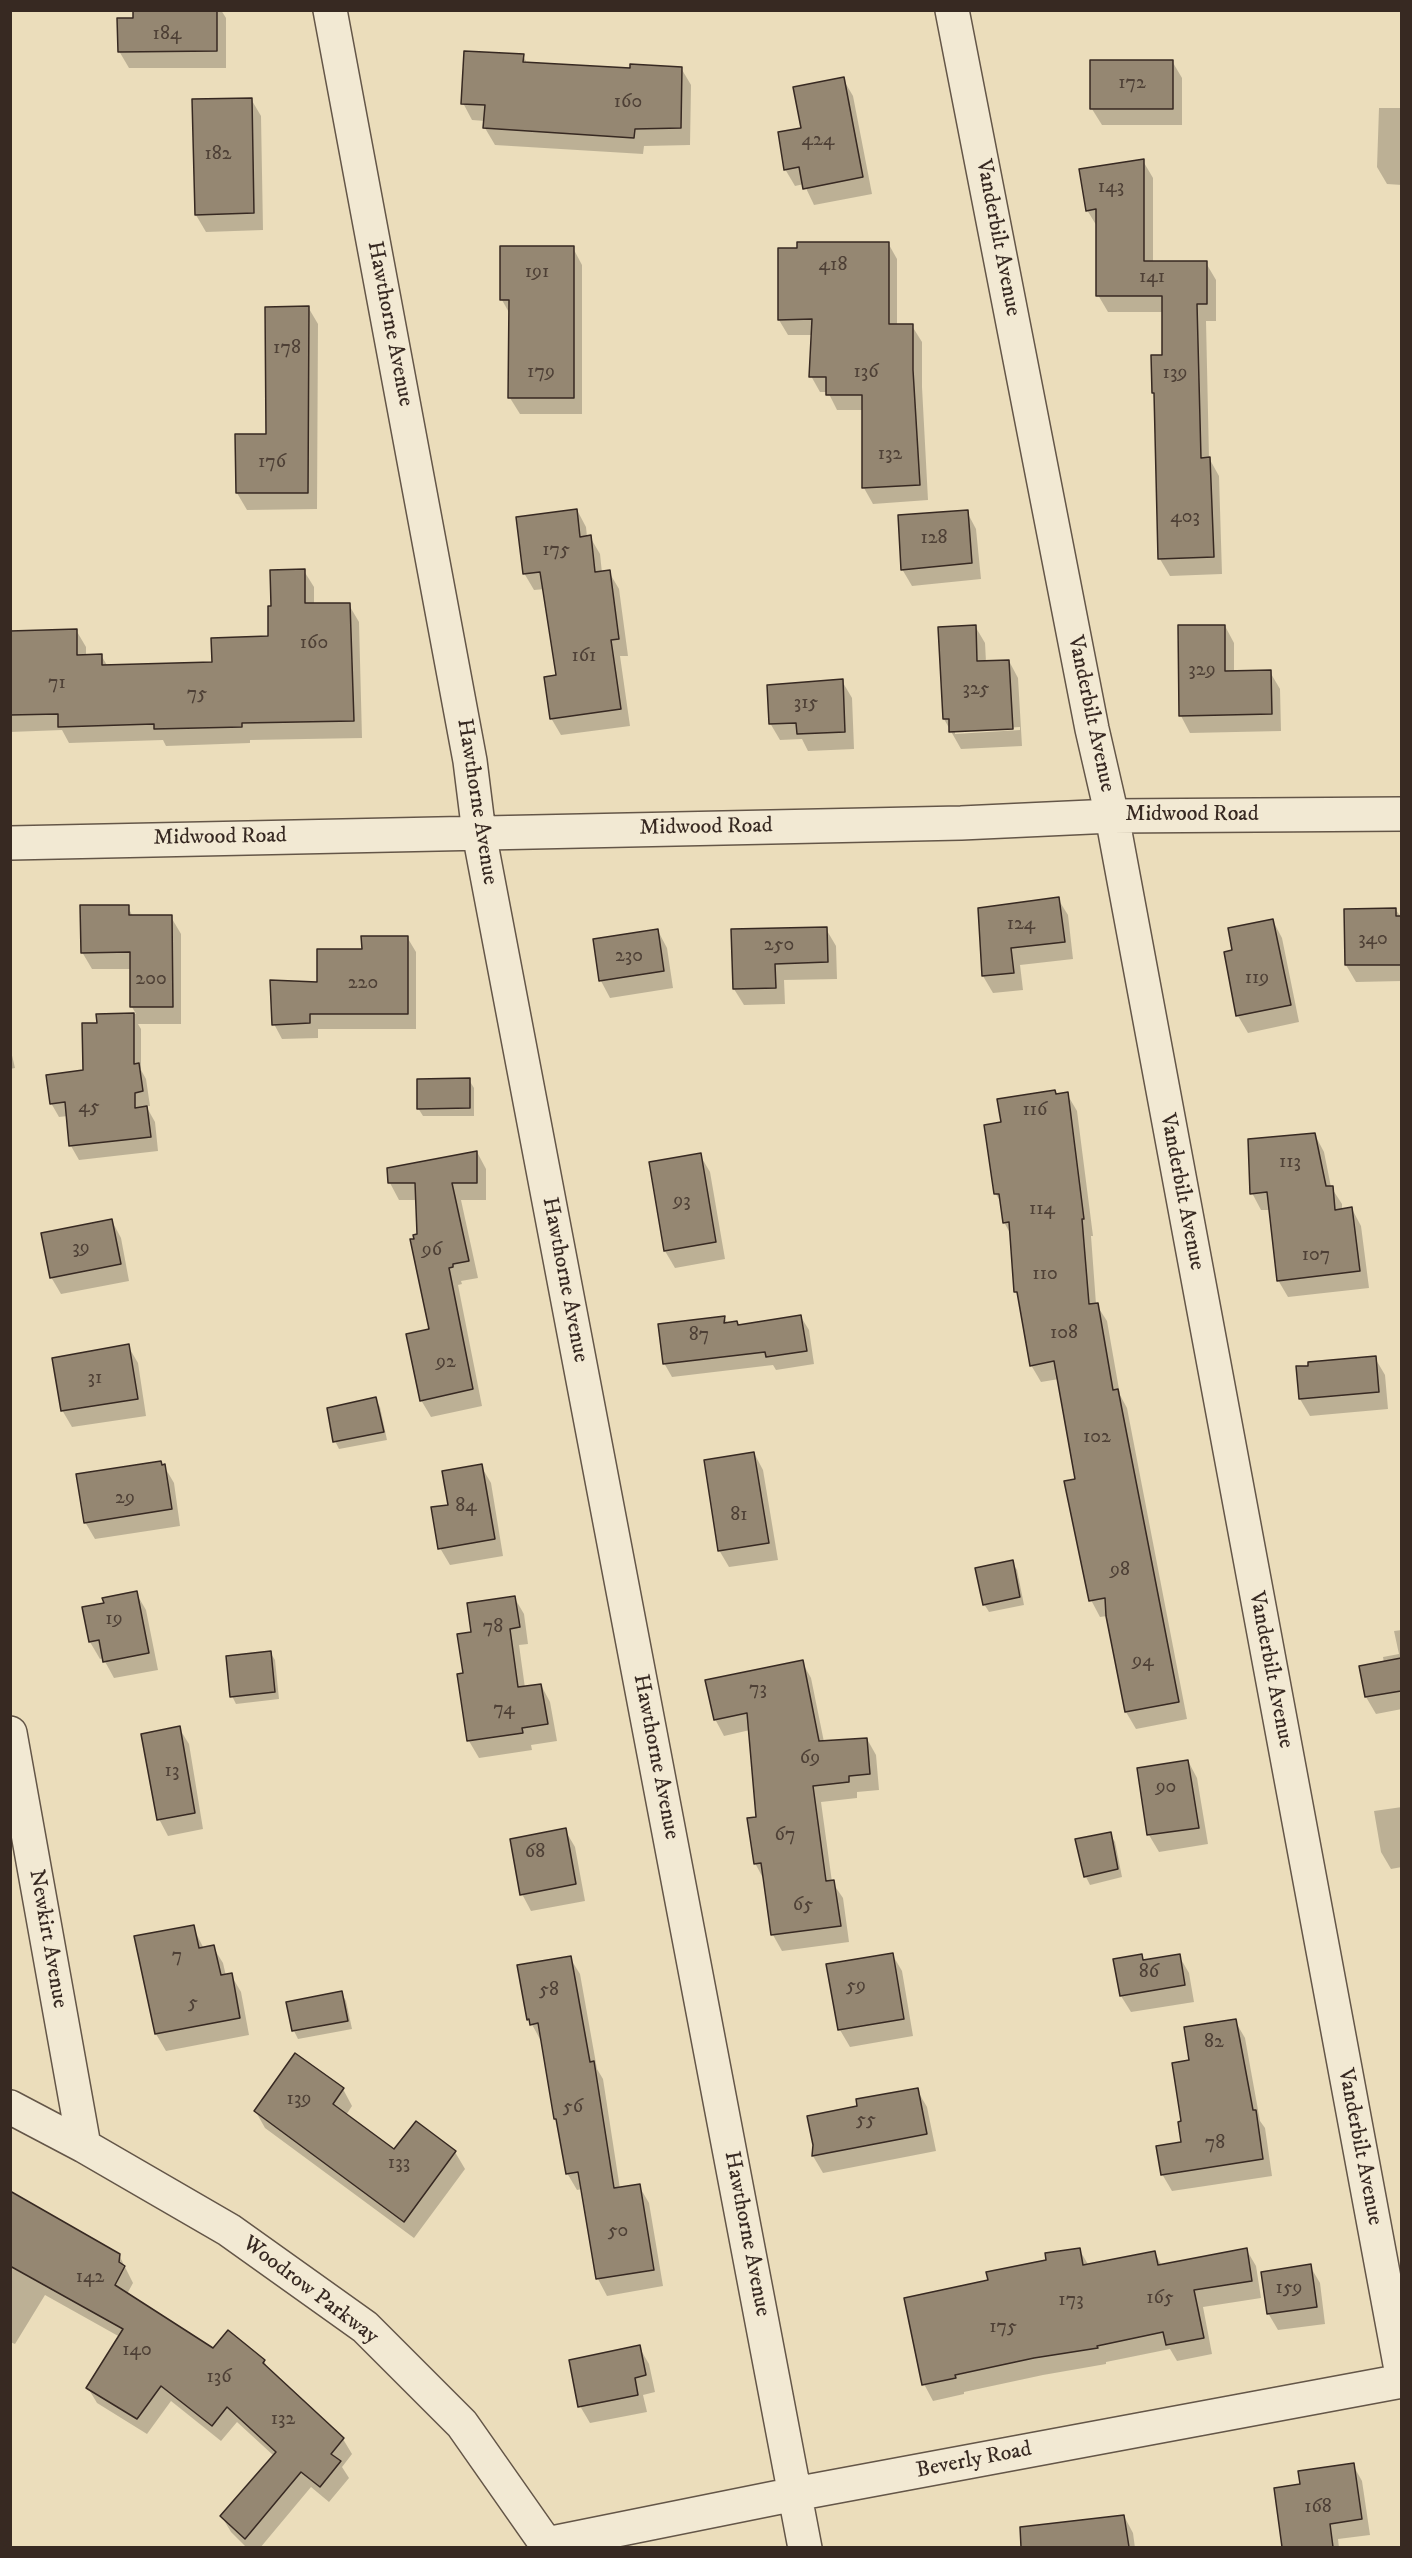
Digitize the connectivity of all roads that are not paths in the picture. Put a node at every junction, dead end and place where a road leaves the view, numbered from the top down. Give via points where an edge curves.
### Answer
1 (330, 10) edge
2 (952, 10) edge
3 (1401, 814) edge
4 (1112, 816) junction
5 (479, 833) junction
6 (10, 843) edge
7 (10, 1733) edge
8 (10, 2106) edge
9 (84, 2146) junction
10 (1401, 2375) edge
11 (1401, 2381) edge
12 (795, 2494) junction
13 (548, 2546) edge
14 (805, 2547) edge

1 - 5 street, Hawthorne Avenue via 468,749
2 - 4 street, Vanderbilt Avenue
3 - 4 street, Midwood Road
4 - 5 street, Midwood Road
4 - 10 street, Vanderbilt Avenue
5 - 6 street, Midwood Road
5 - 12 street, Hawthorne Avenue
7 - 9 street, Newkirt Avenue
8 - 9 street, Woodrow Parkway
9 - 13 street, Woodrow Parkway via 229,2230 365,2327 462,2424
11 - 12 street, Beverly Road
12 - 13 street, Beverly Road
12 - 14 street, Hawthorne Avenue

